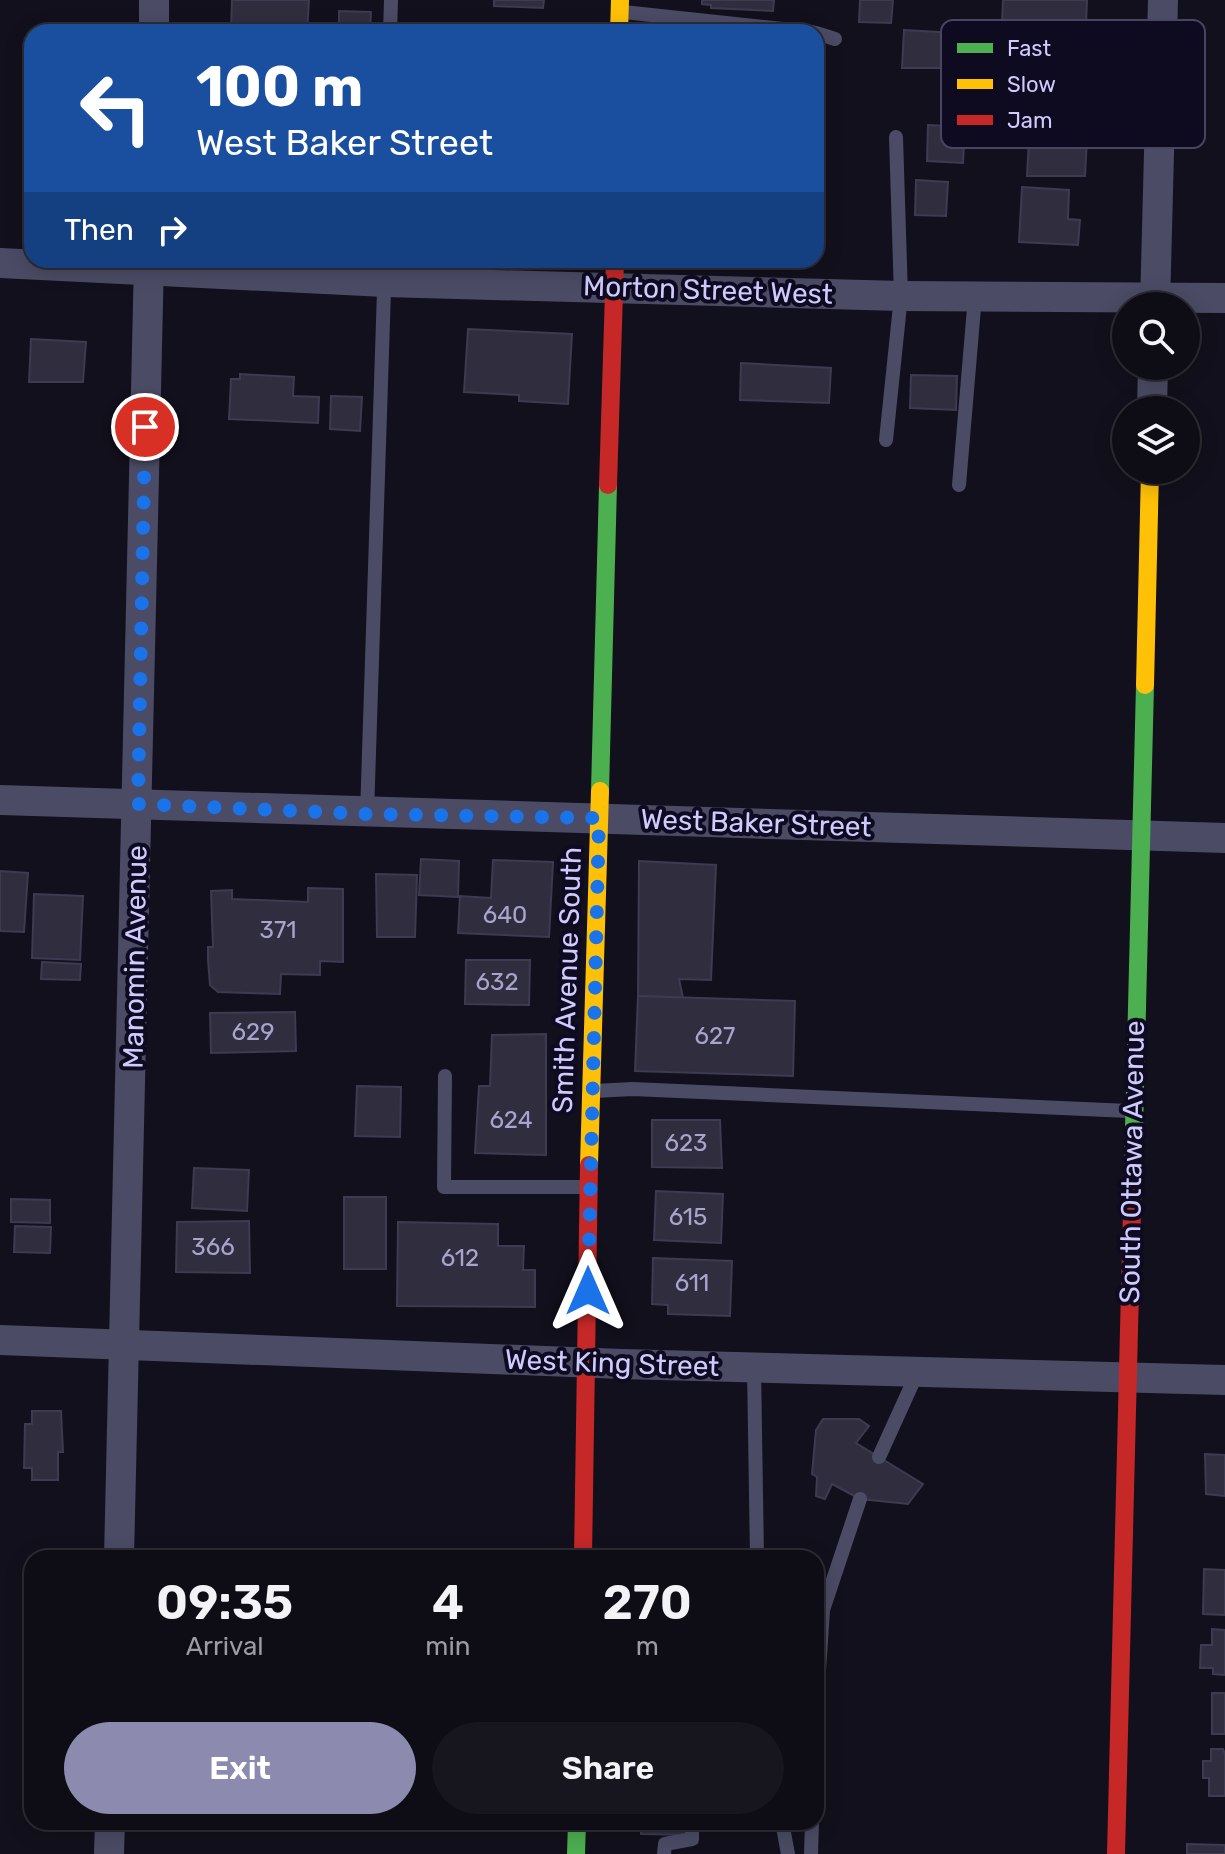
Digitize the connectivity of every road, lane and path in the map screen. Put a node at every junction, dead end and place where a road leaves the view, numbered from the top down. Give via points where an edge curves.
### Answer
1 (154, 0) edge
2 (391, 0) edge
3 (1163, 0) edge
4 (619, 6) edge
5 (1162, 20) edge
6 (154, 24) edge
7 (390, 24) edge
8 (749, 24) edge
9 (824, 36) edge
10 (835, 39) dead end
11 (896, 137) dead end
12 (1159, 148) edge
13 (0, 263) edge
14 (24, 263) edge
15 (149, 268) edge
16 (284, 268) edge
17 (385, 271) edge
18 (614, 273) edge
19 (1155, 292) edge
20 (901, 296) junction
21 (975, 296) junction
22 (1225, 298) edge
23 (1200, 299) edge
24 (1112, 300) edge
25 (886, 440) dead end
26 (1150, 484) edge
27 (959, 485) dead end
28 (0, 800) edge
29 (138, 804) junction
30 (367, 814) junction
31 (599, 818) junction
32 (1140, 836) junction
33 (1225, 838) edge
34 (445, 1076) dead end
35 (592, 1092) junction
36 (1134, 1111) junction
37 (588, 1187) junction
38 (0, 1340) edge
39 (127, 1343) junction
40 (587, 1362) junction
41 (754, 1367) junction
42 (918, 1371) junction
43 (1127, 1377) junction
44 (1225, 1380) edge
45 (879, 1457) dead end
46 (860, 1499) dead end
47 (119, 1550) edge
48 (583, 1550) edge
49 (757, 1550) edge
50 (824, 1607) edge
51 (110, 1830) edge
52 (577, 1830) edge
53 (692, 1830) edge
54 (784, 1830) edge
55 (812, 1830) edge
56 (109, 1854) edge
57 (576, 1854) edge
58 (664, 1854) edge
59 (788, 1854) edge
60 (811, 1854) edge
61 (1116, 1854) edge

1 - 6 street
2 - 7 lane
3 - 5 street
4 - 8 lane
9 - 10 lane
11 - 20 lane
12 - 19 street
13 - 14 street, Morton Street West
15 - 29 street, Manomin Avenue
16 - 17 street, Morton Street West
17 - 18 street, Morton Street West
17 - 30 lane
18 - 20 street, Morton Street West
18 - 31 street, Smith Avenue South
20 - 21 street, Morton Street West
20 - 25 lane
21 - 24 street, Morton Street West
21 - 27 lane
22 - 23 street, Morton Street West
26 - 32 street, South Ottawa Avenue
28 - 29 street, West Baker Street
29 - 30 street, West Baker Street
29 - 39 street, Manomin Avenue
30 - 31 street, West Baker Street
31 - 32 street, West Baker Street
31 - 35 street, Smith Avenue South
32 - 33 street, West Baker Street
32 - 36 street, South Ottawa Avenue
34 - 37 lane via 444,1187
35 - 36 lane via 632,1089
35 - 37 street, Smith Avenue South
36 - 43 street, South Ottawa Avenue
37 - 40 street, Smith Avenue South
38 - 39 street, West King Street
39 - 40 street, West King Street
39 - 47 street, Manomin Avenue
40 - 41 street, West King Street
40 - 48 street, Smith Avenue South
41 - 42 street, West King Street
41 - 49 lane
42 - 43 street, West King Street
42 - 45 lane
43 - 44 street, West King Street
43 - 61 street, South Ottawa Avenue
46 - 50 lane
51 - 56 street
52 - 57 street
53 - 58 lane via 692,1839 665,1844
54 - 59 lane
55 - 60 lane

